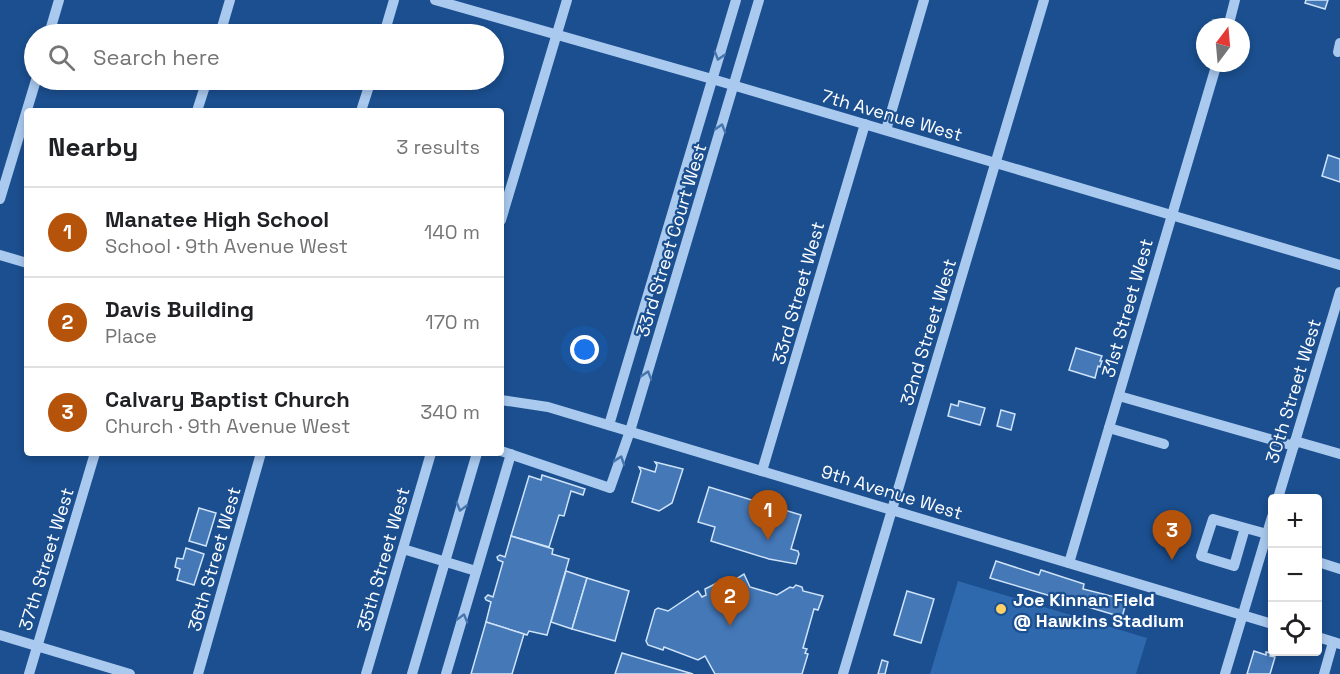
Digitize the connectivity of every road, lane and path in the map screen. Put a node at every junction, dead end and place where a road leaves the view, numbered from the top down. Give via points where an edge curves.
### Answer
1 (59, 0) edge
2 (230, 0) edge
3 (394, 0) edge
4 (435, 0) edge
5 (567, 0) edge
6 (735, 0) edge
7 (759, 0) edge
8 (924, 0) edge
9 (1044, 0) edge
10 (1235, 0) edge
11 (1230, 18) edge
12 (52, 24) edge
13 (223, 24) edge
14 (387, 24) edge
15 (556, 36) junction
16 (1214, 72) edge
17 (712, 79) junction
18 (734, 86) junction
19 (33, 90) edge
20 (204, 90) edge
21 (368, 90) edge
22 (28, 108) edge
23 (198, 108) edge
24 (363, 108) edge
25 (24, 120) edge
26 (865, 124) junction
27 (886, 130) junction
28 (996, 163) junction
29 (0, 199) edge
30 (504, 210) edge
31 (1172, 216) junction
32 (0, 255) edge
33 (24, 262) edge
34 (1340, 265) edge
35 (1340, 292) edge
36 (1119, 396) junction
37 (504, 400) edge
38 (609, 425) junction
39 (1109, 428) junction
40 (630, 431) junction
41 (1294, 443) junction
42 (1164, 444) dead end
43 (506, 452) edge
44 (1340, 454) edge
45 (94, 456) edge
46 (260, 456) edge
47 (430, 456) edge
48 (476, 456) edge
49 (762, 471) junction
50 (1279, 494) edge
51 (892, 510) junction
52 (1245, 528) junction
53 (1268, 531) edge
54 (1267, 534) junction
55 (1268, 548) edge
56 (403, 549) junction
57 (445, 561) junction
58 (1069, 563) junction
59 (1322, 564) edge
60 (1340, 569) edge
61 (476, 571) junction
62 (1243, 615) junction
63 (1268, 623) edge
64 (0, 635) edge
65 (1322, 638) edge
66 (1337, 643) edge
67 (37, 646) junction
68 (29, 674) edge
69 (130, 674) edge
70 (198, 674) edge
71 (366, 674) edge
72 (411, 674) edge
73 (446, 674) edge
74 (843, 674) edge
75 (1225, 674) edge
76 (1324, 674) edge

1 - 12 street
2 - 13 street
3 - 14 street
4 - 15 street, 7th Avenue West
5 - 15 street
6 -> 17 street, 33rd Street Court West
7 - 18 street, 33rd Street Court West
8 - 27 street
9 - 28 street, 32nd Street West
10 - 11 street
15 - 17 street, 7th Avenue West
15 - 30 street
16 - 31 street, 31st Street West
17 - 18 street, 7th Avenue West
17 - 38 street, 33rd Street Court West
18 - 26 street, 7th Avenue West
40 -> 18 street, 33rd Street Court West
19 - 22 street
20 - 23 street
21 - 24 street
25 - 29 street
26 - 27 street, 7th Avenue West
26 - 49 street, 33rd Street West
27 - 28 street, 7th Avenue West
28 - 31 street, 7th Avenue West
28 - 51 street, 32nd Street West
31 - 34 street, 7th Avenue West
31 - 36 street, 31st Street West
32 - 33 street
35 - 41 street, 30th Street West
36 - 39 street, 31st Street West
36 - 41 street
37 - 38 street, 9th Avenue West via 548,407
38 - 40 street, 9th Avenue West
39 - 42 street
39 - 58 street, 31st Street West
43 -> 40 street, 33rd Street Court West via 610,488
40 - 49 street, 9th Avenue West
41 - 44 street
41 - 50 street, 30th Street West
43 - 61 street
45 - 67 street, 37th Street West
46 - 70 street, 36th Street West
47 - 56 street, 35th Street West
48 -> 57 street
49 - 51 street, 9th Avenue West
51 - 58 street, 9th Avenue West
51 - 74 street, 32nd Street West
52 - 52 street via 1213,519 1202,556 1234,566
52 - 54 street
53 - 54 street
54 - 55 street
55 - 62 street
56 - 57 street
56 - 71 street, 35th Street West
57 - 61 street
57 - 72 street
58 - 62 street, 9th Avenue West
59 - 60 street
73 -> 61 street
62 - 63 street, 9th Avenue West
62 - 75 street
64 - 67 street
65 - 66 street
66 - 76 street
67 - 68 street, 37th Street West
67 - 69 street

